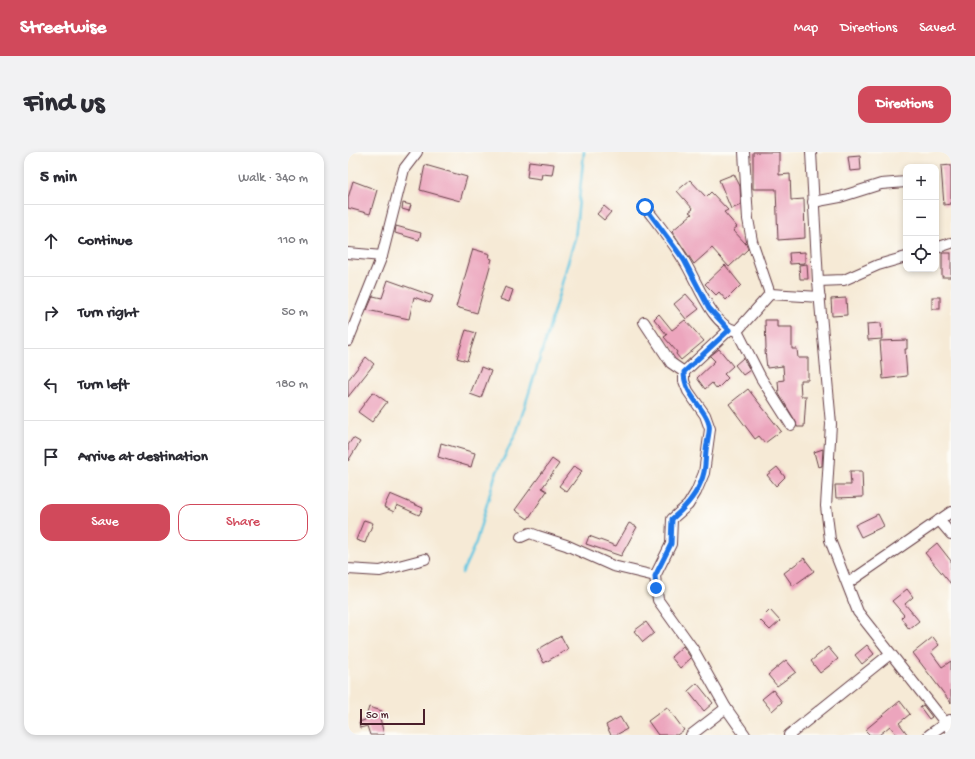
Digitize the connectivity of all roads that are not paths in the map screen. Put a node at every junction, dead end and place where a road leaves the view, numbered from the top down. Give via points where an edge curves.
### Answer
1 (416, 152) edge
2 (744, 152) edge
3 (811, 152) edge
4 (903, 182) edge
5 (813, 202) junction
6 (645, 207) dead end
7 (951, 243) edge
8 (939, 247) edge
9 (348, 253) edge
10 (382, 256) junction
11 (903, 258) edge
12 (818, 281) junction
13 (770, 294) junction
14 (820, 297) junction
15 (644, 322) dead end
16 (733, 330) junction
17 (348, 341) edge
18 (684, 372) junction
19 (791, 425) dead end
20 (951, 512) edge
21 (939, 520) junction
22 (951, 534) edge
23 (521, 537) dead end
24 (425, 559) dead end
25 (348, 569) edge
26 (655, 576) junction
27 (848, 583) junction
28 (890, 654) junction
29 (726, 708) junction
30 (949, 724) edge
31 (691, 735) edge
32 (745, 735) edge
33 (789, 735) edge
34 (929, 735) edge

1 - 10 street via 404,169
2 - 13 street via 748,219 752,241
3 - 5 street
4 - 5 street via 881,184 840,197
5 - 12 street
6 - 16 street via 684,260 709,308
7 - 8 street
9 - 10 street
10 - 17 street
11 - 12 street via 878,264 844,280
12 - 14 street
13 - 14 street
13 - 16 street
14 - 27 street via 831,424 826,506 830,540
15 - 18 street via 672,363
16 - 18 street
16 - 19 street
18 - 26 street via 688,391 705,415 710,429 704,473 688,505 672,519 671,544
20 - 21 street
21 - 22 street
21 - 27 street
23 - 26 street via 530,533 566,545 613,566
24 - 25 street via 380,571
26 - 29 street via 661,606 693,649
27 - 28 street via 858,612
28 - 30 street
28 - 33 street
29 - 31 street
29 - 32 street
30 - 34 street

